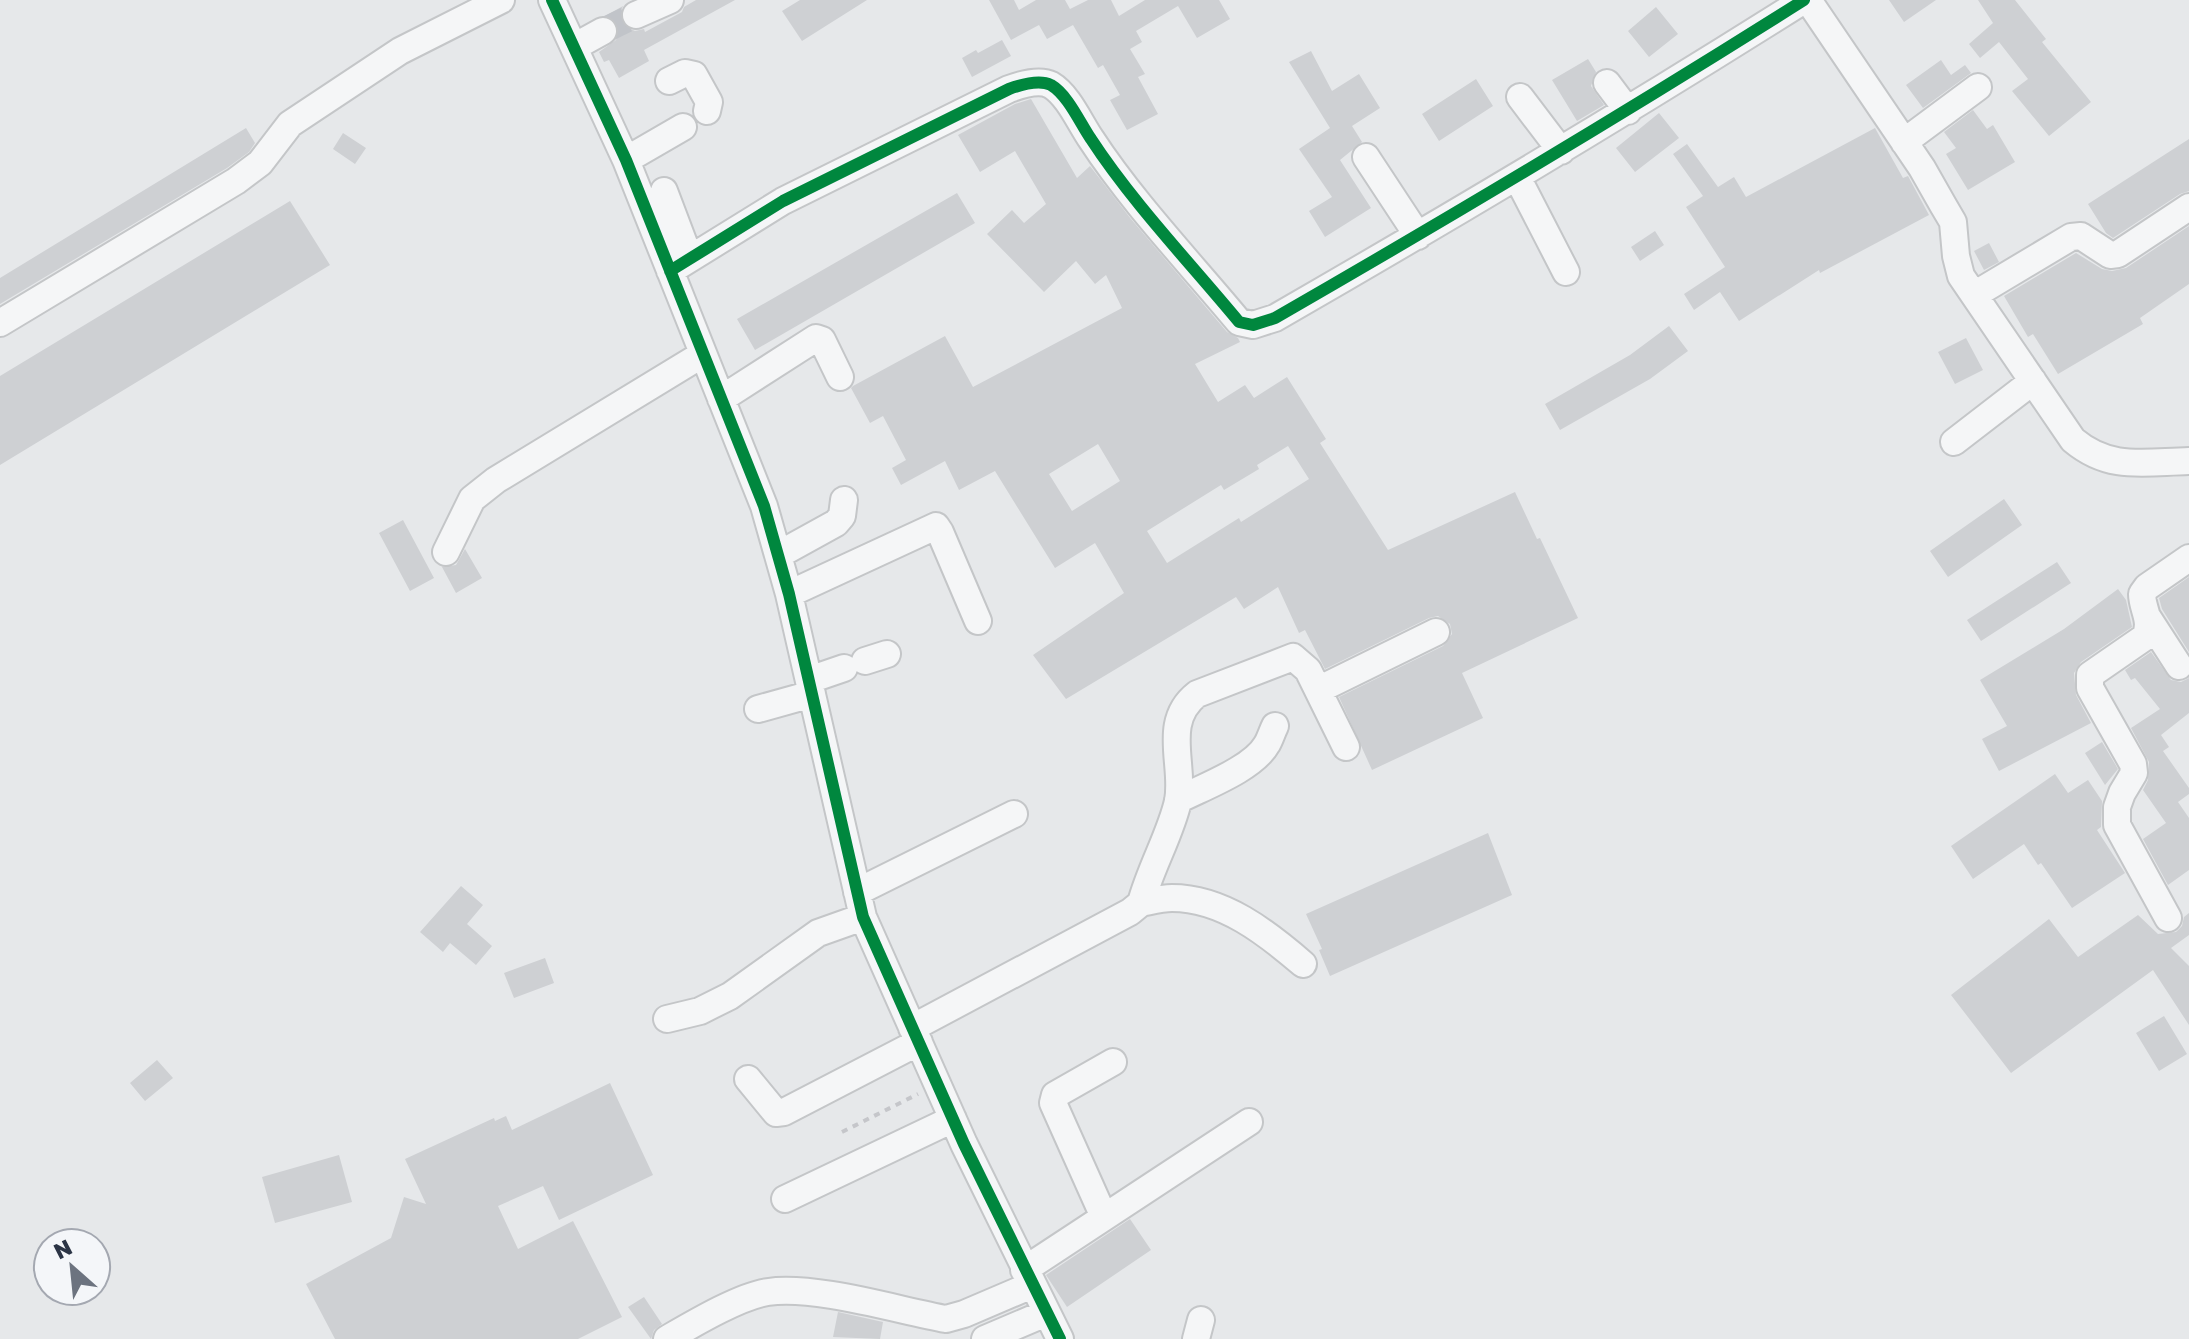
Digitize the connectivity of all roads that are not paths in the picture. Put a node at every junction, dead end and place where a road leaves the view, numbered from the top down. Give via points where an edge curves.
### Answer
1 (501, 0) edge
2 (552, 0) edge
3 (670, 0) edge
4 (1806, 0) edge
5 (636, 15) tunnel mouth
6 (603, 31) tunnel mouth
7 (574, 47) junction
8 (669, 81) dead end
9 (1607, 83) dead end
10 (1978, 87) dead end
11 (1520, 97) dead end
12 (707, 111) dead end
13 (1628, 111) junction
14 (683, 127) dead end
15 (1904, 142) junction
16 (1561, 151) junction
17 (1366, 157) dead end
18 (626, 160) junction
19 (1517, 177) junction
20 (664, 191) dead end
21 (2189, 207) edge
22 (1418, 236) junction
23 (680, 264) junction
24 (1566, 272) dead end
25 (1974, 295) junction
26 (0, 323) edge
27 (703, 354) junction
28 (840, 377) dead end
29 (2033, 381) junction
30 (721, 399) junction
31 (1954, 442) dead end
32 (2189, 461) edge
33 (844, 500) dead end
34 (446, 552) dead end
35 (778, 555) junction
36 (2189, 558) edge
37 (789, 594) junction
38 (2148, 618) junction
39 (978, 621) dead end
40 (1436, 632) dead end
41 (865, 661) dead end
42 (2179, 666) dead end
43 (810, 687) junction
44 (1318, 690) junction
45 (758, 709) dead end
46 (1275, 726) dead end
47 (1346, 747) dead end
48 (1178, 800) junction
49 (1014, 814) dead end
50 (1141, 903) junction
51 (860, 904) junction
52 (2168, 918) dead end
53 (1303, 964) dead end
54 (667, 1019) dead end
55 (916, 1035) junction
56 (1113, 1062) dead end
57 (748, 1079) dead end
58 (953, 1119) junction
59 (1249, 1122) dead end
60 (785, 1199) dead end
61 (1104, 1217) junction
62 (1028, 1277) junction
63 (1046, 1313) junction
64 (667, 1339) edge
65 (985, 1339) edge
66 (1060, 1339) edge

1 - 26 street via 378,64 290,124 260,163 236,181
2 - 7 street
3 - 5 street
4 - 13 street
4 - 15 street
6 - 7 street
7 - 18 street
8 - 12 street via 685,73 694,75 709,102
9 - 13 street
10 - 15 street
11 - 16 street
13 - 16 street
14 - 18 street
15 - 25 street via 1953,222 1961,276
16 - 19 street
17 - 22 street
18 - 23 street
19 - 22 street
19 - 24 street
20 - 23 street
21 - 25 street via 2118,254 2110,255 2081,236 2071,237
22 - 23 street via 1275,318 1253,325 1239,322 1105,160 1065,99 1044,83 1009,89 783,201
23 - 27 street
25 - 29 street
27 - 30 street
27 - 34 street via 496,480 472,499
28 - 30 street via 822,340 816,338
29 - 31 street
29 - 32 street via 2073,440 2089,454 2113,463
30 - 35 street
33 - 35 street via 836,523
35 - 37 street
36 - 38 street via 2142,594
37 - 39 street via 936,526
37 - 43 street
38 - 42 street
38 - 52 street via 2145,637 2090,675 2089,681 2133,764 2134,773 2117,807 2117,825
40 - 44 street
41 - 43 street
43 - 45 street
43 - 51 street
44 - 47 street
44 - 48 street via 1308,670 1293,657 1197,694 1184,704 1177,742
46 - 48 street via 1258,755
48 - 50 street
49 - 51 street
50 - 53 street via 1173,898 1217,906 1269,935
50 - 55 street
51 - 54 street via 730,996
51 - 55 street
55 - 57 street via 784,1112 776,1113
55 - 58 street
56 - 61 street via 1055,1095 1053,1103
58 - 60 street
58 - 62 street
59 - 61 street
61 - 62 street
62 - 63 street
62 - 64 street via 946,1319 807,1292 768,1292
63 - 65 street
63 - 66 street

